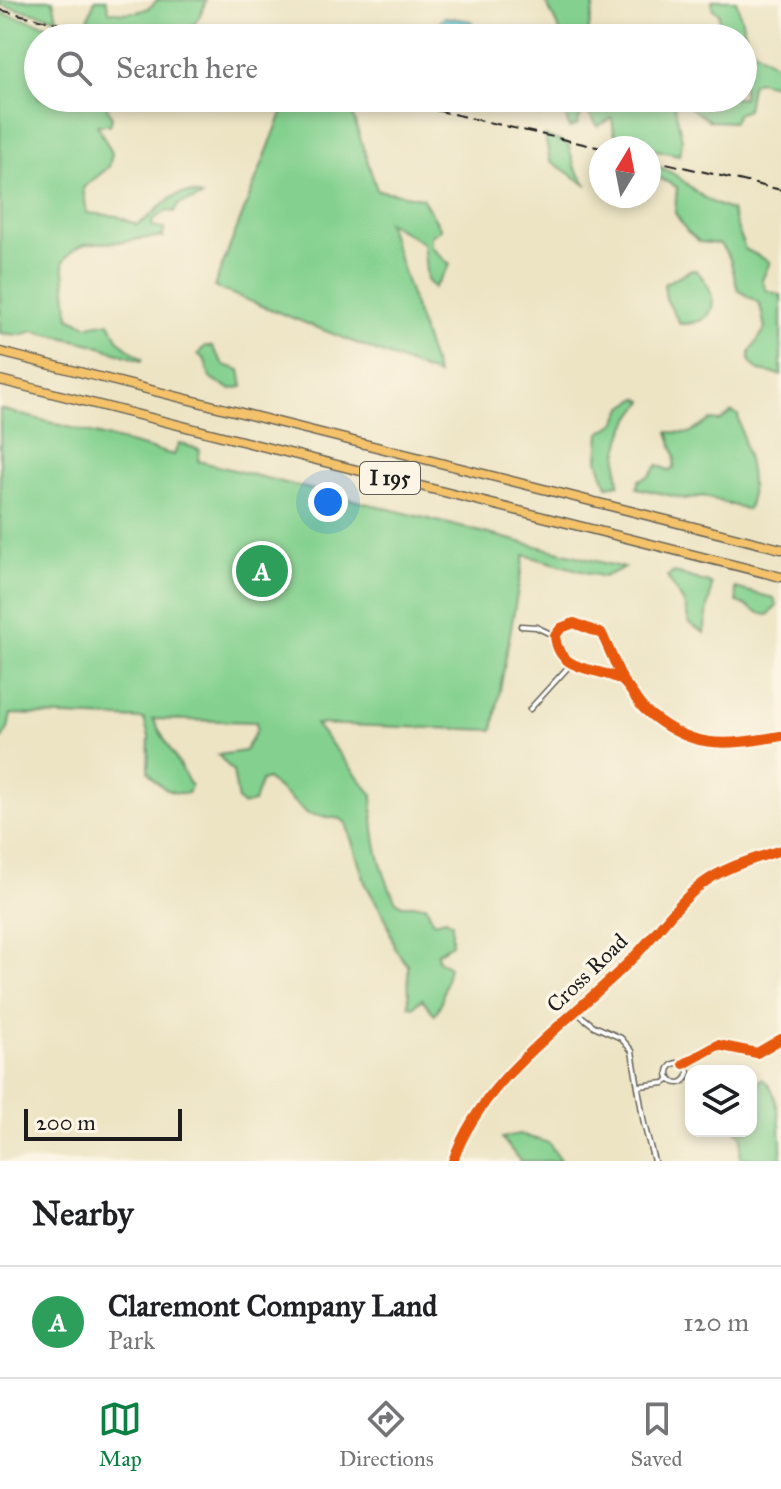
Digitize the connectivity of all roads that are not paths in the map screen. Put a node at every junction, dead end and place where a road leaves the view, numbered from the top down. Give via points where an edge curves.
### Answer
1 (0, 352) edge
2 (0, 380) edge
3 (781, 549) edge
4 (781, 577) edge
5 (521, 626) dead end
6 (555, 636) junction
7 (571, 664) junction
8 (623, 681) junction
9 (530, 709) dead end
10 (781, 736) edge
11 (781, 850) edge
12 (576, 1012) junction
13 (781, 1039) edge
14 (684, 1064) junction
15 (671, 1079) junction
16 (640, 1086) junction
17 (453, 1161) edge
18 (654, 1161) edge

1 - 3 highway, I 195
2 - 4 highway, I 195
5 - 6 street
6 - 7 street via 556,647
6 - 8 street via 574,623 602,634
7 - 8 street
7 - 9 street
8 - 10 street via 654,718 690,740 728,743
11 - 12 street, Cross Road via 702,884
12 - 16 street via 628,1045
12 - 17 street, Cross Road via 498,1088 468,1127
13 - 14 street via 757,1053 718,1045
14 - 15 street via 672,1065
14 - 15 street via 686,1079
15 - 16 street
16 - 18 street

